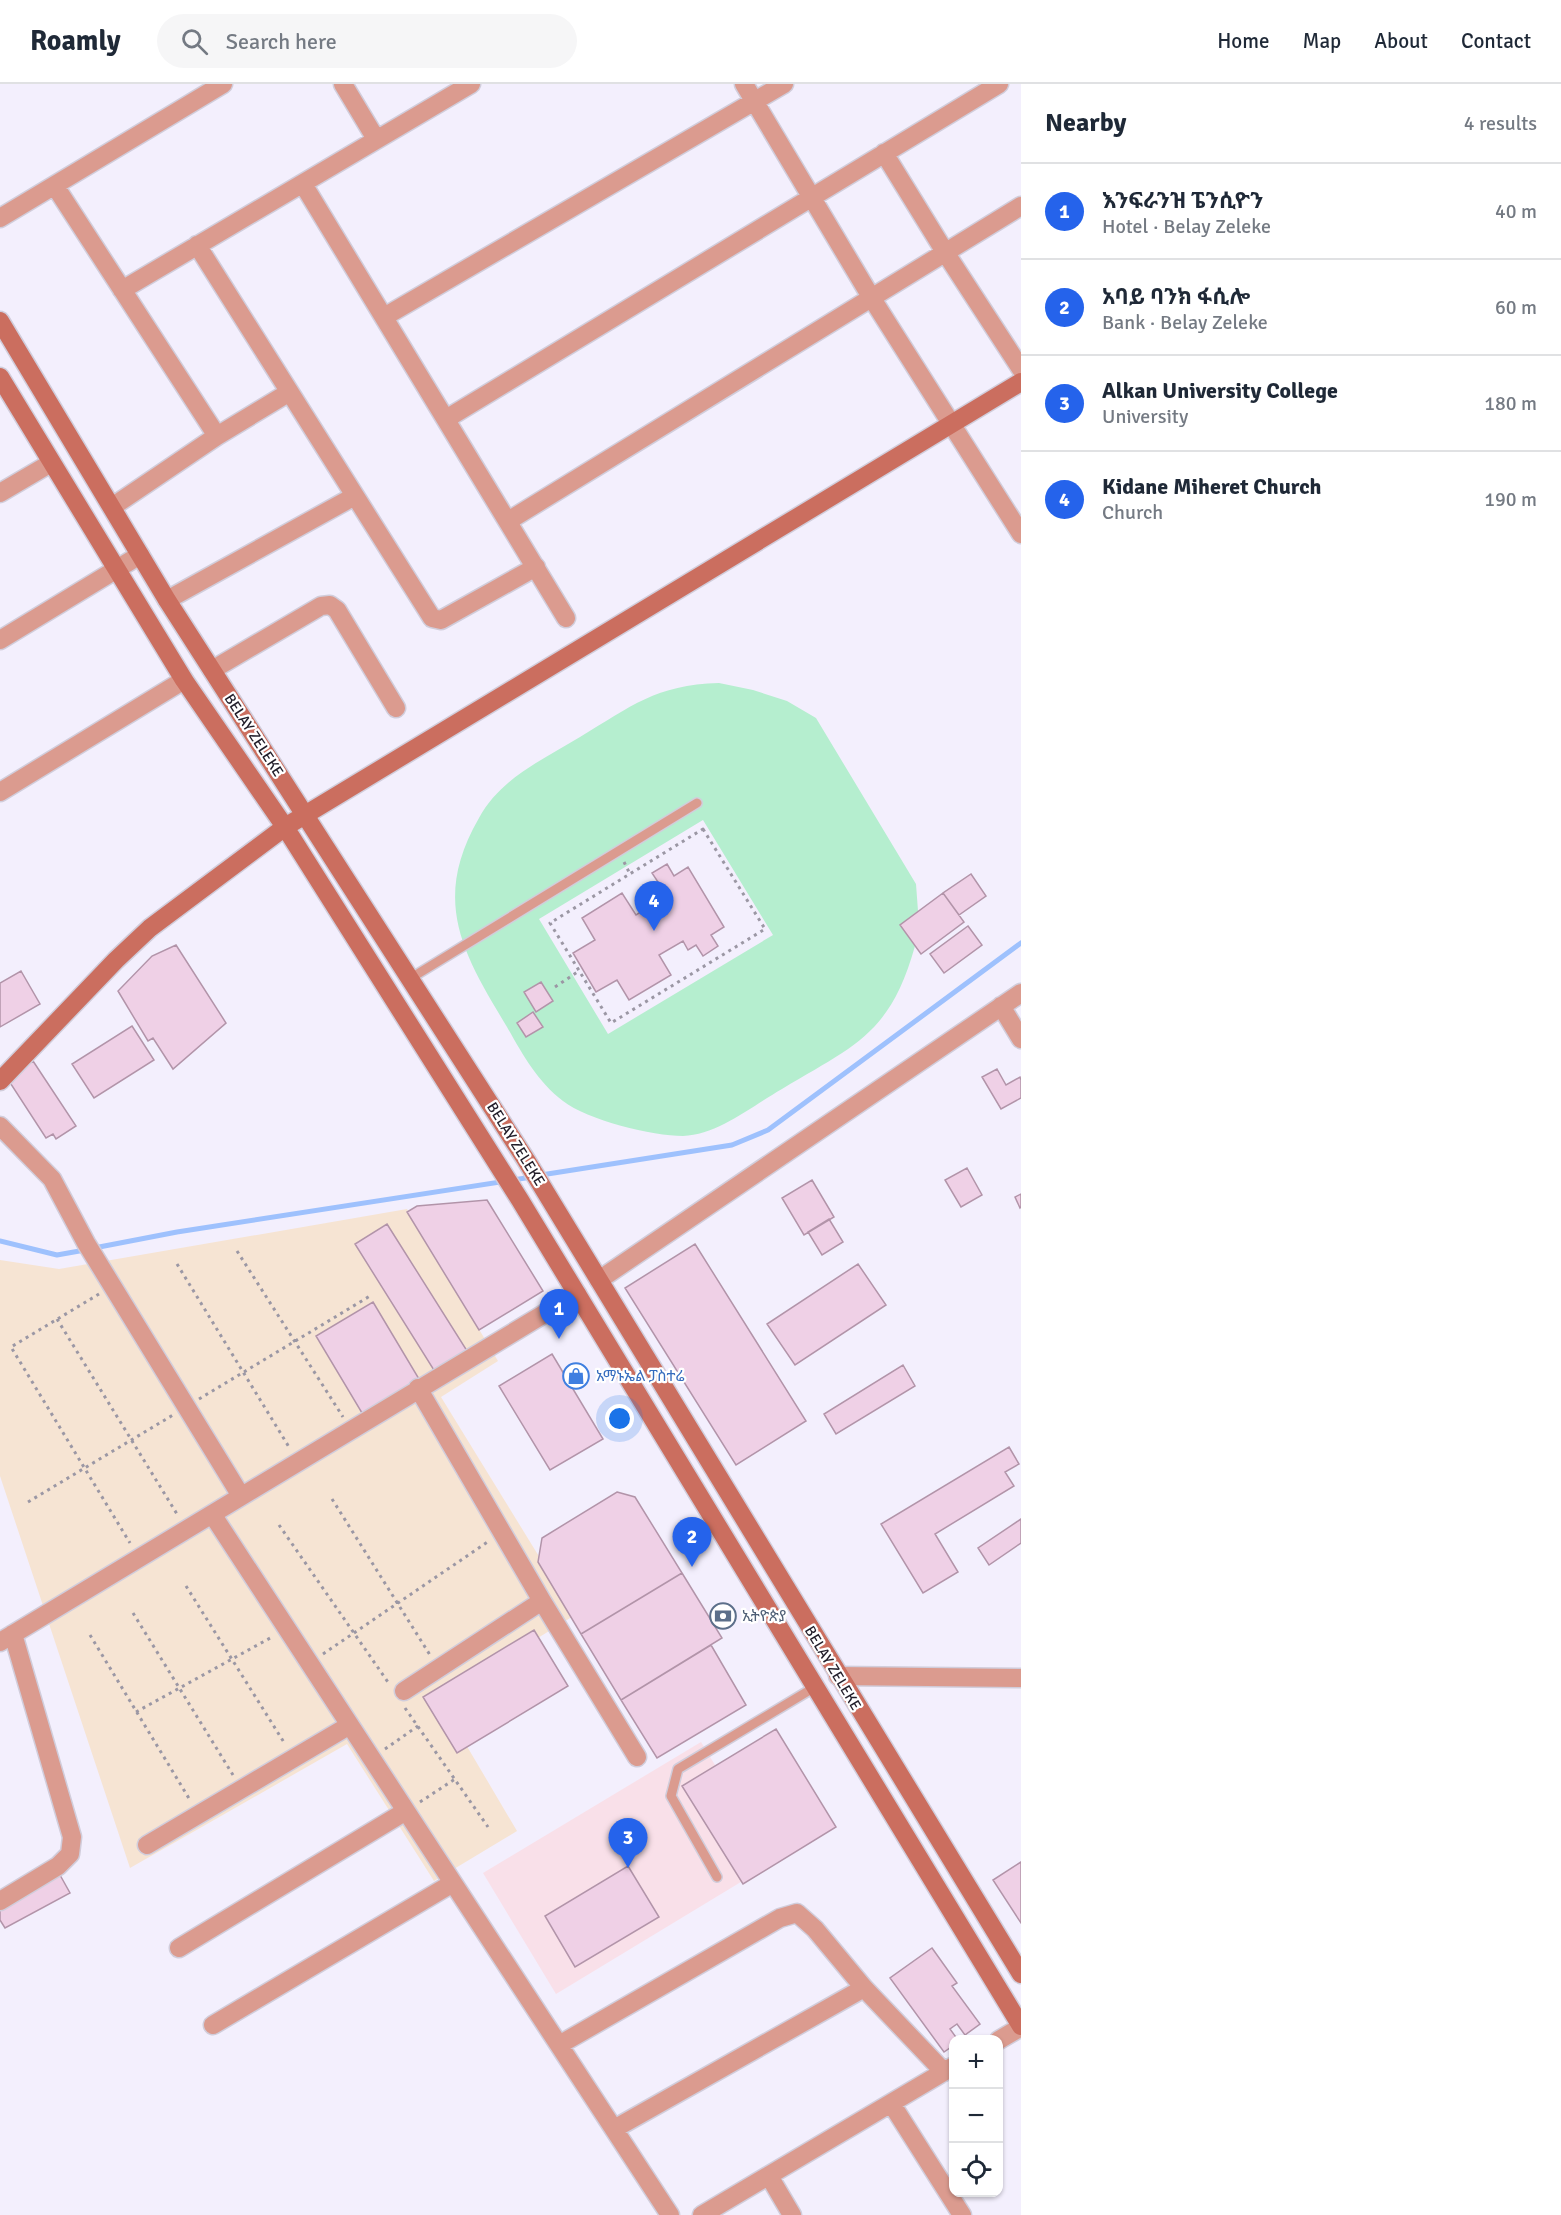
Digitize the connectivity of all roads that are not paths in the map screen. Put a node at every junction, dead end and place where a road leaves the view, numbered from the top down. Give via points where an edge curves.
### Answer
1 (223, 84) edge
2 (343, 84) edge
3 (471, 84) edge
4 (744, 84) edge
5 (784, 84) edge
6 (999, 84) edge
7 (755, 102) junction
8 (375, 139) junction
9 (884, 153) junction
10 (303, 184) junction
11 (54, 186) junction
12 (812, 197) junction
13 (1021, 206) edge
14 (0, 218) edge
15 (197, 245) junction
16 (945, 252) junction
17 (122, 291) junction
18 (871, 297) junction
19 (384, 317) junction
20 (0, 321) edge
21 (1021, 369) edge
22 (0, 377) edge
23 (1021, 382) edge
24 (288, 393) junction
25 (446, 419) junction
26 (951, 423) junction
27 (217, 436) junction
28 (51, 463) junction
29 (0, 493) edge
30 (353, 497) junction
31 (111, 507) junction
32 (508, 521) junction
33 (1021, 534) edge
34 (140, 555) junction
35 (536, 567) junction
36 (117, 570) junction
37 (167, 600) junction
38 (566, 618) dead end
39 (0, 640) edge
40 (212, 670) junction
41 (184, 680) junction
42 (396, 708) dead end
43 (0, 792) edge
44 (697, 803) dead end
45 (306, 813) junction
46 (285, 827) junction
47 (411, 978) junction
48 (1021, 993) edge
49 (1001, 1006) junction
50 (1021, 1039) edge
51 (0, 1081) edge
52 (0, 1126) edge
53 (599, 1281) junction
54 (577, 1294) junction
55 (418, 1388) junction
56 (241, 1496) junction
57 (212, 1514) junction
58 (542, 1601) junction
59 (7, 1638) edge
60 (838, 1676) junction
61 (1021, 1678) edge
62 (815, 1687) junction
63 (401, 1696) road end
64 (350, 1725) junction
65 (637, 1757) dead end
66 (406, 1811) junction
67 (147, 1845) dead end
68 (717, 1877) dead end
69 (453, 1883) junction
70 (0, 1901) edge
71 (179, 1948) dead end
72 (1021, 1974) edge
73 (864, 1988) junction
74 (213, 2025) dead end
75 (1021, 2026) edge
76 (1003, 2037) edge
77 (559, 2045) junction
78 (949, 2069) edge
79 (891, 2103) junction
80 (614, 2129) junction
81 (769, 2176) junction
82 (670, 2215) edge
83 (702, 2215) edge
84 (792, 2215) edge
85 (962, 2215) edge

1 - 11 street
2 - 8 street
3 - 8 street
4 - 7 street
5 - 7 street
6 - 9 street
7 - 12 street
7 - 19 street
8 - 10 street
9 - 12 street
9 - 16 street
10 - 15 street
10 - 19 street
11 - 14 street
11 - 17 street
12 - 18 street
12 - 25 street
13 - 16 street
15 - 17 street
15 - 24 street
16 - 18 street
16 - 21 street
17 - 27 street
18 - 26 street
18 - 32 street
19 - 25 street
20 - 31 street, BELAY ZELEKE
22 - 28 street, BELAY ZELEKE
23 - 26 street
24 - 27 street
24 - 30 street
25 - 32 street
26 - 33 street
26 - 45 street
27 - 31 street
28 - 29 street
28 - 36 street, BELAY ZELEKE
30 - 35 street via 435,621
30 - 37 street
31 - 34 street, BELAY ZELEKE
32 - 35 street
34 - 36 street
34 - 37 street, BELAY ZELEKE
35 - 38 street
36 - 39 street
36 - 41 street, BELAY ZELEKE
37 - 40 street, BELAY ZELEKE
40 - 42 street via 321,606 330,605 337,610
40 - 45 street, BELAY ZELEKE
41 - 43 street
41 - 46 street, BELAY ZELEKE
44 - 47 lane
45 - 46 street
45 - 47 street, BELAY ZELEKE
46 - 51 street via 150,928
46 - 54 street, BELAY ZELEKE
47 - 53 street, BELAY ZELEKE
48 - 49 street
49 - 50 street
49 - 53 street
52 - 56 street via 52,1179 86,1243
53 - 54 street
53 - 60 street, BELAY ZELEKE
54 - 55 street
54 - 62 street, BELAY ZELEKE
55 - 56 street
55 - 58 street
56 - 57 street
57 - 59 street
57 - 64 street
58 - 63 street
58 - 65 street
59 - 70 street via 72,1838 70,1854 58,1866
60 - 61 street
60 - 62 street
60 - 72 street, BELAY ZELEKE
62 - 68 lane via 678,1769 671,1796
62 - 75 street, BELAY ZELEKE
64 - 66 street
64 - 67 street
66 - 69 street
66 - 71 street
69 - 74 street
69 - 77 street
73 - 77 street via 797,1912 780,1918
73 - 78 street
73 - 80 street
75 - 76 street
77 - 80 street
78 - 79 street
79 - 81 street
79 - 85 street
80 - 82 street
81 - 83 street
81 - 84 street

